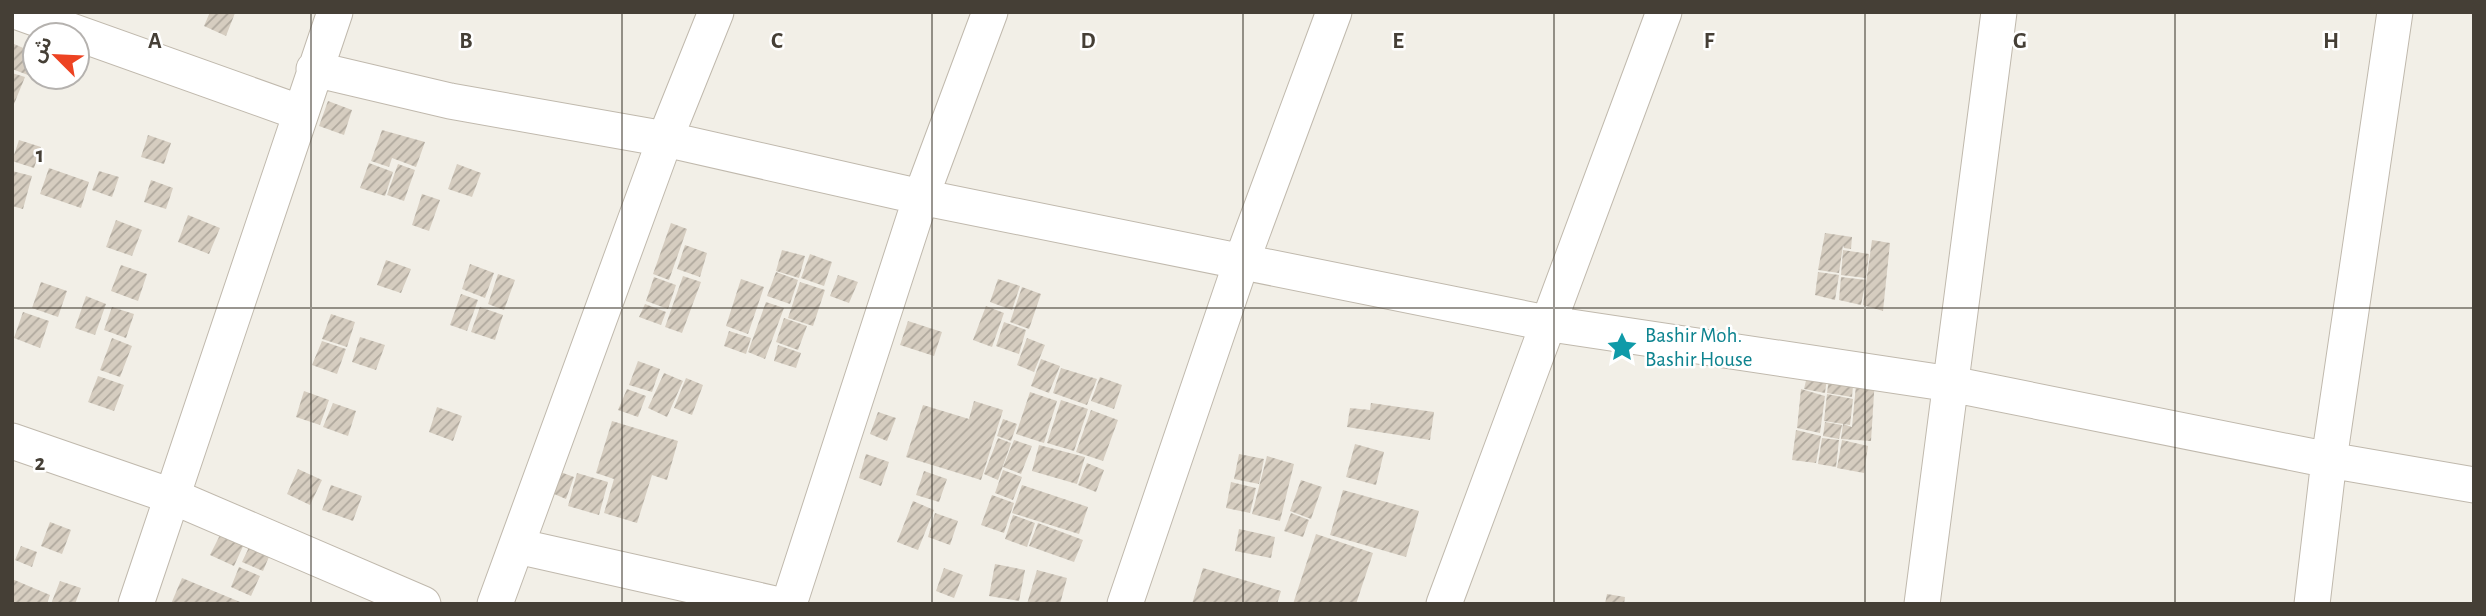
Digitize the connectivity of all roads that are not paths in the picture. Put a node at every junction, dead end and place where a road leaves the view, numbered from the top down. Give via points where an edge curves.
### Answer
1 (18, 12) edge
2 (335, 12) edge
3 (716, 12) edge
4 (990, 12) edge
5 (1335, 12) edge
6 (1664, 12) edge
7 (1998, 12) edge
8 (2395, 12) edge
9 (71, 21) edge
10 (91, 26) edge
11 (314, 69) junction
12 (301, 113) junction
13 (665, 139) junction
14 (922, 197) junction
15 (1241, 263) junction
16 (1550, 324) junction
17 (1951, 384) junction
18 (12, 441) edge
19 (2329, 460) junction
20 (2474, 485) edge
21 (174, 497) junction
22 (517, 546) junction
23 (136, 604) edge
24 (423, 604) edge
25 (495, 604) edge
26 (775, 604) edge
27 (789, 604) edge
28 (1125, 604) edge
29 (1444, 604) edge
30 (1922, 604) edge
31 (2312, 604) edge

1 - 9 street
2 - 11 street
3 - 13 street
4 - 14 street
5 - 15 street
6 - 16 street
7 - 17 street
8 - 19 street
10 - 12 street
11 - 12 street
11 - 13 street via 450,101
12 - 21 street
13 - 14 street
13 - 22 street
14 - 15 street
14 - 27 street
15 - 16 street
15 - 28 street
16 - 17 street
16 - 29 street
17 - 19 street
17 - 30 street
18 - 21 street
19 - 20 street
19 - 31 street
21 - 23 street
21 - 24 street
22 - 25 street
22 - 26 street

